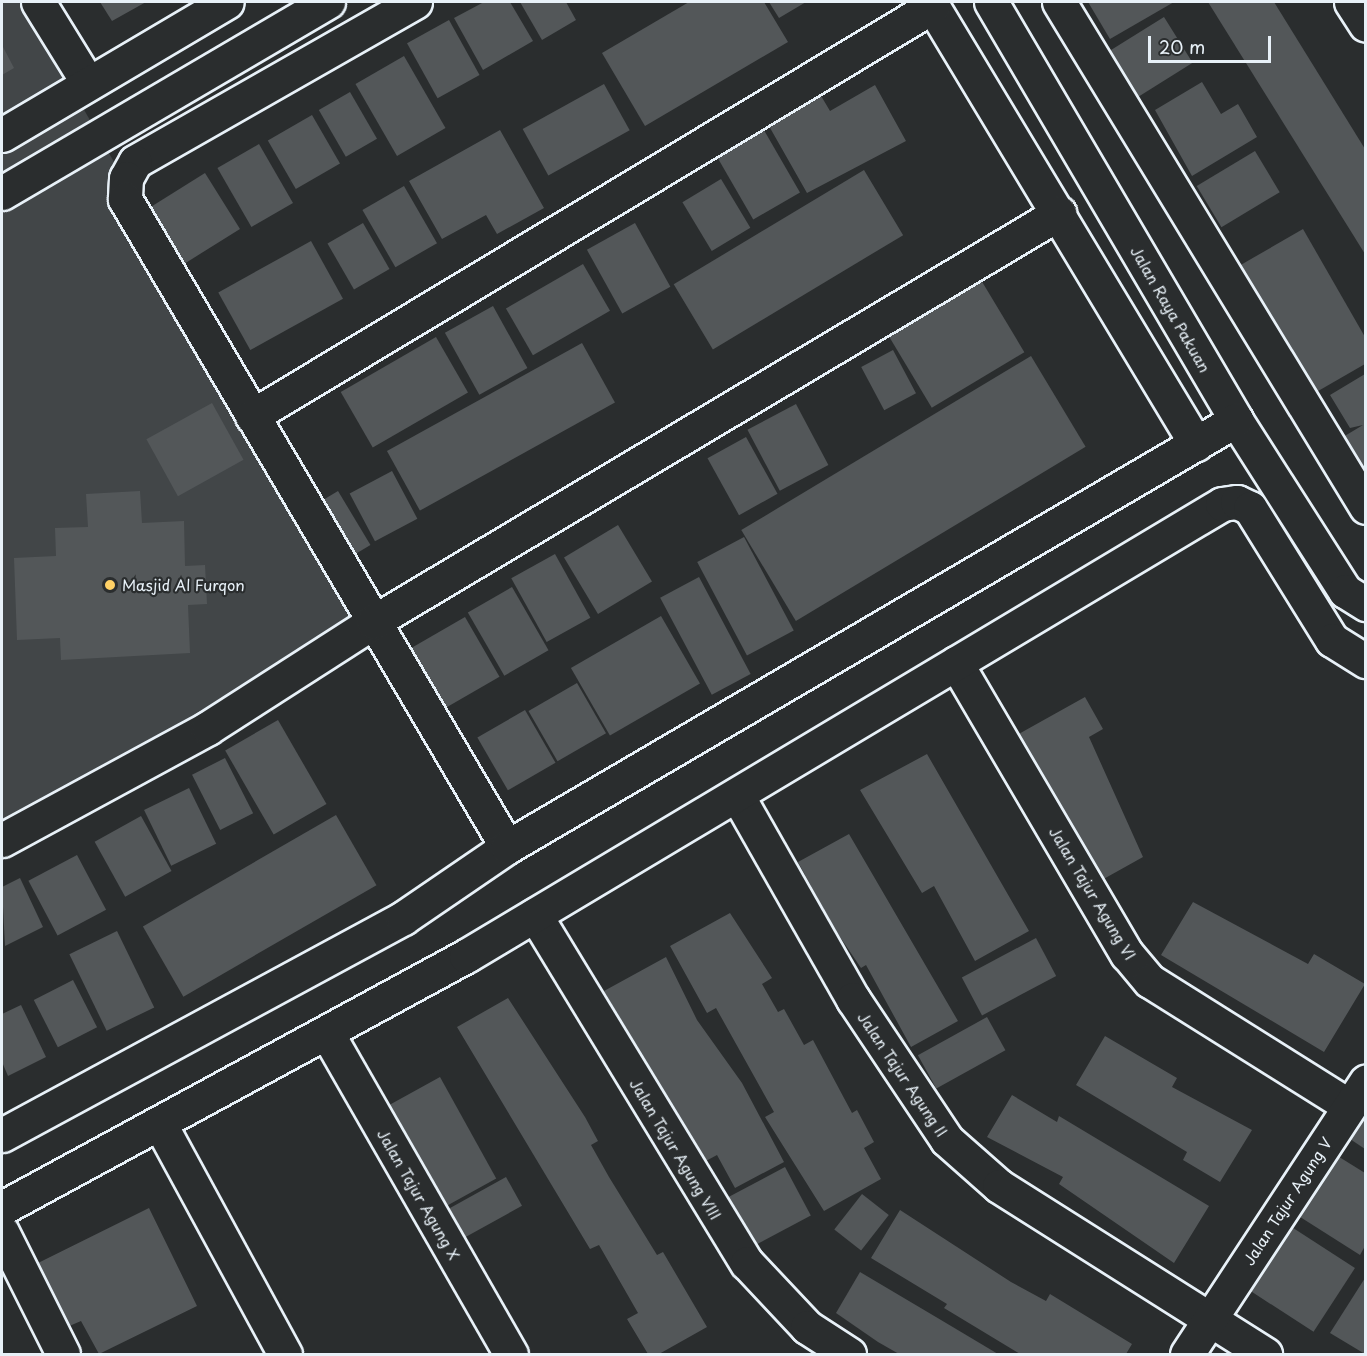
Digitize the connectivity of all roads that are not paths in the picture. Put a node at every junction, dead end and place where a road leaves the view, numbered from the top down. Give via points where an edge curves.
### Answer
1 (38, 2) edge
2 (227, 2) edge
3 (328, 2) edge
4 (415, 2) edge
5 (991, 2) edge
6 (1059, 2) edge
7 (1351, 2) edge
8 (932, 4) edge
9 (1365, 25) edge
10 (88, 83) junction
11 (2, 135) edge
12 (2, 194) edge
13 (1059, 213) junction
14 (252, 416) junction
15 (1236, 420) junction
16 (1197, 444) junction
17 (1365, 507) edge
18 (1365, 604) edge
19 (373, 622) junction
20 (1365, 661) edge
21 (956, 663) junction
22 (736, 795) junction
23 (2, 840) edge
24 (507, 847) junction
25 (535, 915) junction
26 (327, 1033) junction
27 (1357, 1093) edge
28 (161, 1126) junction
29 (2, 1135) edge
30 (2, 1208) edge
31 (2, 1232) edge
32 (1208, 1321) junction
33 (63, 1354) edge
34 (285, 1354) edge
35 (511, 1354) edge
36 (849, 1354) edge
37 (1187, 1354) edge
38 (1265, 1354) edge

1 - 10 street
2 - 10 street
3 - 12 street
4 - 14 street via 135,162 126,178 125,199
5 - 15 street, Jalan Raya Pakuan
6 - 17 street
7 - 9 street
8 - 13 street
8 - 14 street
10 - 11 street
13 - 16 street
13 - 19 street
14 - 19 street
15 - 16 street
15 - 18 street, Jalan Raya Pakuan via 1345,591
16 - 24 street
19 - 23 street via 208,728
19 - 24 street
20 - 21 street via 1332,640 1250,508 1237,502 1222,504
21 - 22 street
21 - 27 street, Jalan Tajur Agung VI via 1127,954 1150,981
22 - 25 street
22 - 32 street, Jalan Tajur Agung II via 853,999 947,1140 999,1186
24 - 29 street via 403,918
25 - 26 street
25 - 36 street, Jalan Tajur Agung VIII via 747,1263 807,1327
26 - 28 street
26 - 35 street, Jalan Tajur Agung X
27 - 32 street, Jalan Tajur Agung V
28 - 30 street
28 - 34 street
31 - 33 street
32 - 37 street, Jalan Tajur Agung V
32 - 38 street, Jalan Tajur Agung II

